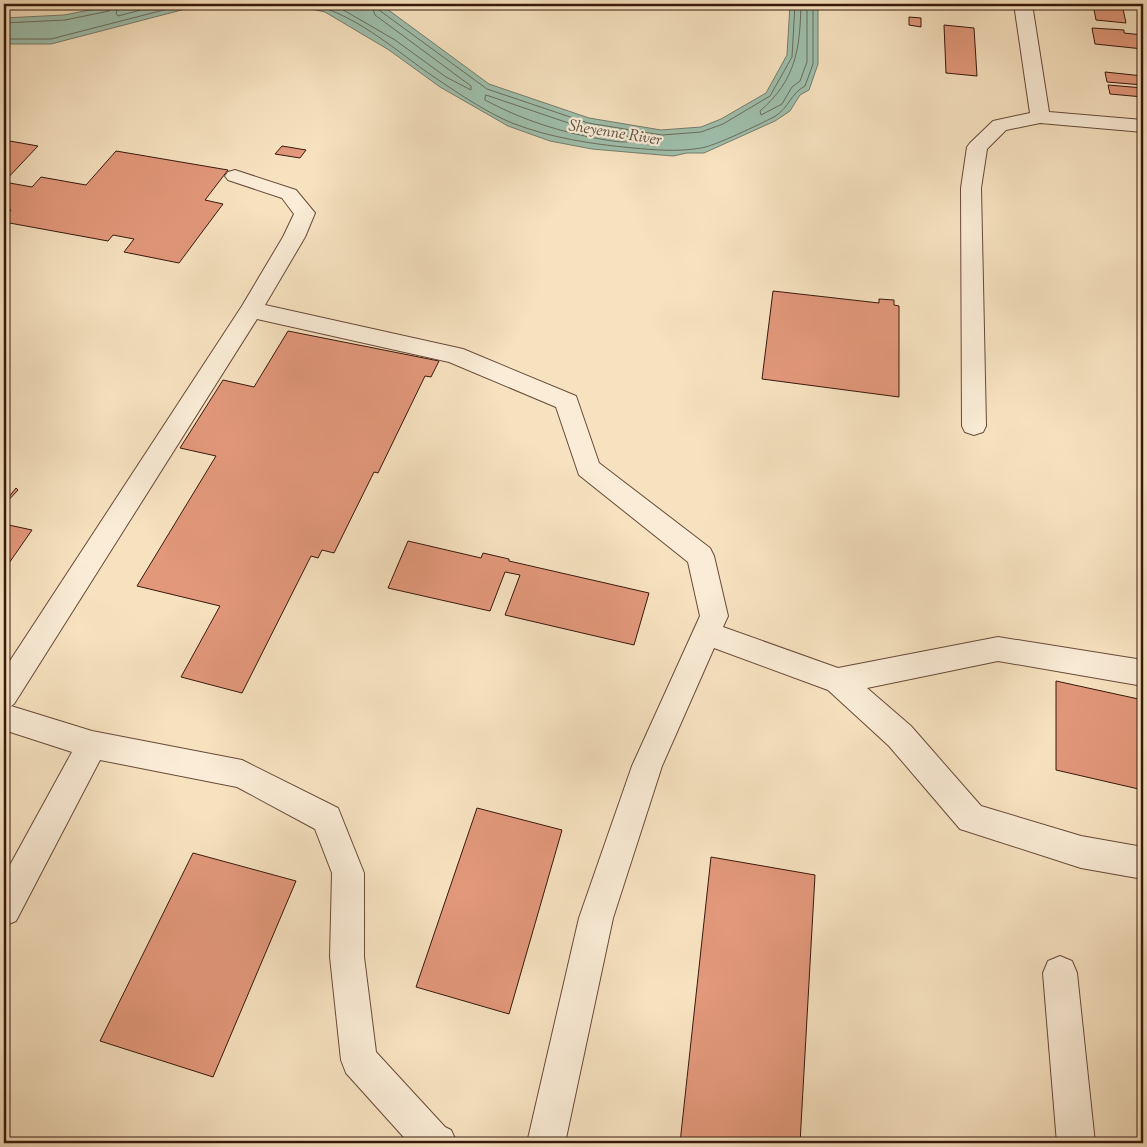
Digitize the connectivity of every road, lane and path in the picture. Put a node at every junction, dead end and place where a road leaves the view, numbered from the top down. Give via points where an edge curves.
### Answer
1 (1023, 4) edge
2 (1040, 117) junction
3 (1143, 126) edge
4 (235, 176) dead end
5 (251, 310) junction
6 (974, 426) dead end
7 (706, 633) junction
8 (1143, 673) edge
9 (838, 682) junction
10 (4, 695) edge
11 (4, 717) edge
12 (92, 745) junction
13 (1143, 864) edge
14 (4, 909) edge
15 (1060, 973) dead end
16 (438, 1143) edge
17 (546, 1143) edge
18 (1076, 1143) edge

1 - 2 street
2 - 3 street
2 - 6 street via 1000,125 977,147 971,188
4 - 5 street via 289,194 305,213
5 - 7 street via 455,355 567,402 588,468 700,556 714,616
5 - 10 street
7 - 9 street
7 - 17 street via 647,766 596,918
8 - 9 street via 998,649
9 - 13 street via 900,736 971,818 1081,852
11 - 12 street
12 - 14 street
12 - 16 street via 242,774 327,819 348,873 347,957 359,1060 433,1142
15 - 18 street

